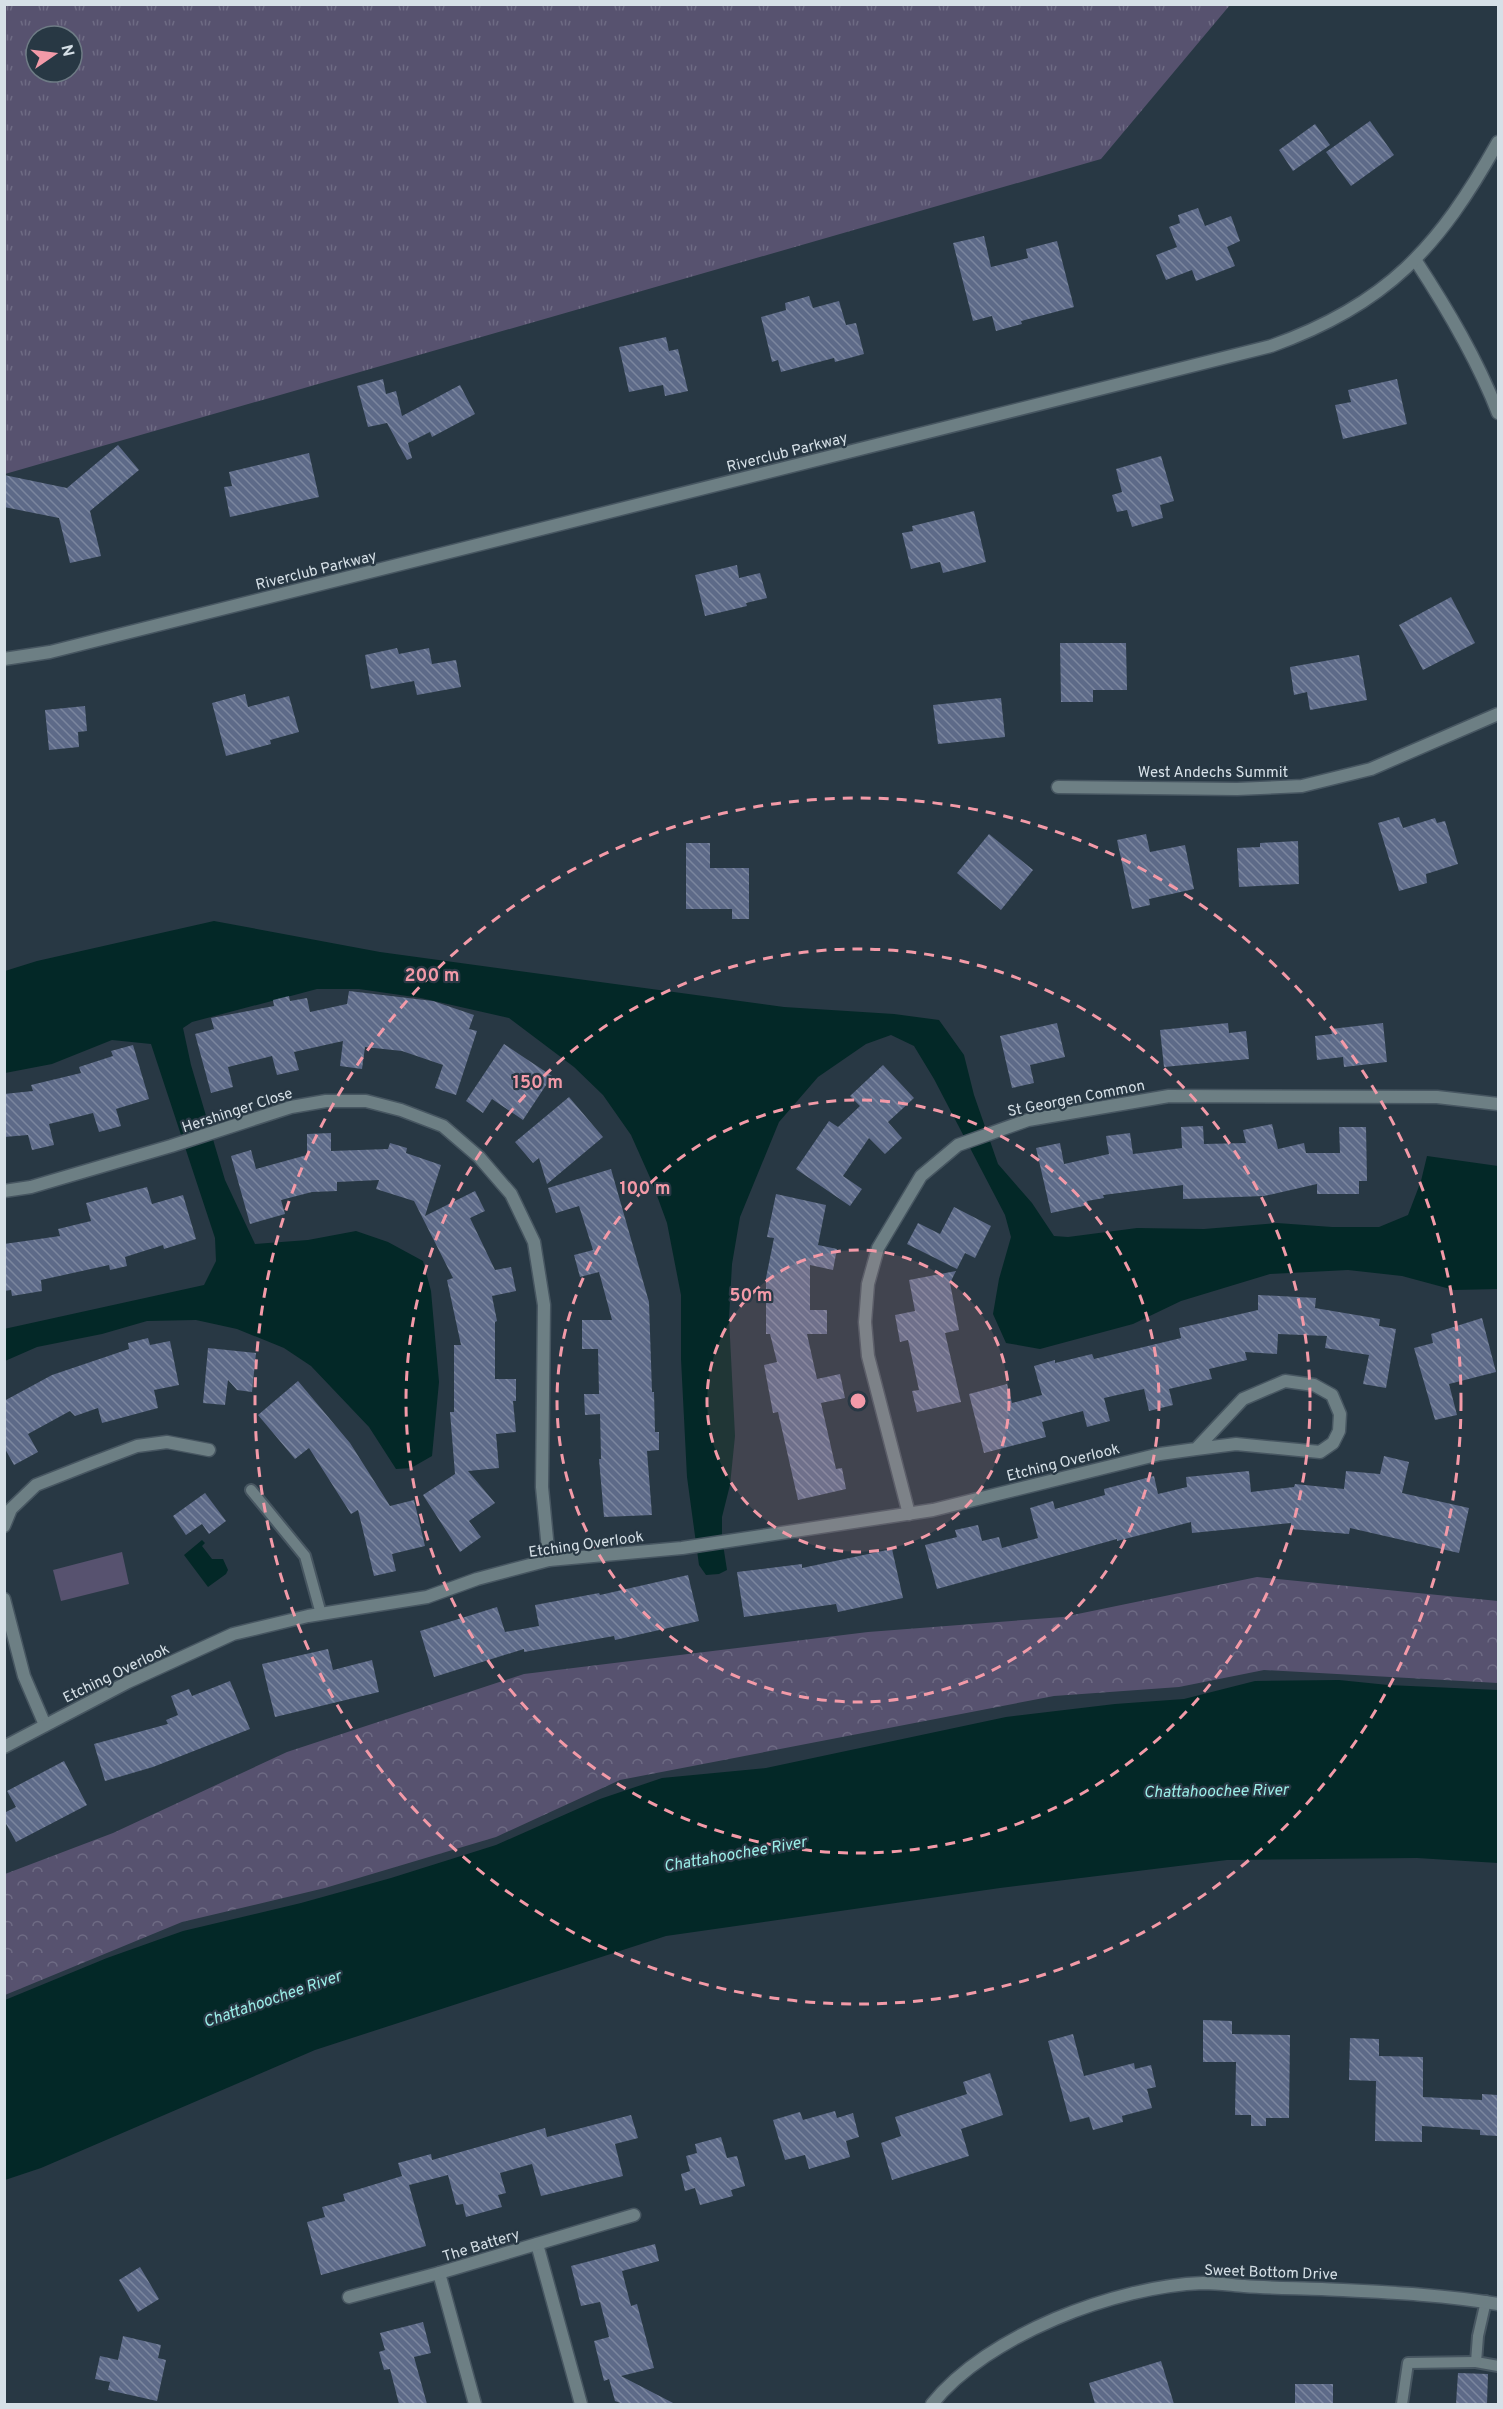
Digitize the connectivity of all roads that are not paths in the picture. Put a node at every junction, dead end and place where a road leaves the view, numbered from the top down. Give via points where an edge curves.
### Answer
1 (1498, 142) edge
2 (1416, 261) junction
3 (1498, 413) edge
4 (4, 659) edge
5 (1498, 714) edge
6 (1058, 787) dead end
7 (1498, 1104) edge
8 (4, 1191) edge
9 (1196, 1449) junction
10 (209, 1450) dead end
11 (251, 1490) dead end
12 (909, 1514) junction
13 (4, 1526) edge
14 (549, 1560) junction
15 (4, 1599) edge
16 (321, 1614) junction
17 (45, 1725) junction
18 (4, 1748) edge
19 (634, 2215) dead end
20 (537, 2244) junction
21 (439, 2273) junction
22 (349, 2297) dead end
23 (1492, 2302) edge
24 (1476, 2362) junction
25 (1498, 2366) edge
26 (475, 2404) edge
27 (581, 2404) edge
28 (932, 2404) edge
29 (1402, 2404) edge

1 - 2 street, Riverclub Parkway via 1453,217
2 - 3 street via 1453,318
2 - 4 street, Riverclub Parkway via 1351,311 1310,333 1271,346 73,646
5 - 6 street, West Andechs Summit via 1371,769 1302,786
7 - 12 street, St Georgen Common via 1437,1097 1168,1096 1029,1120 958,1144 921,1176 878,1248 868,1284 868,1356
8 - 14 street, Hershinger Close via 31,1187 291,1107 326,1101 366,1101 443,1126 479,1157 511,1194 534,1242 544,1305 542,1487
9 - 9 street, Etching Overlook via 1236,1444 1320,1452 1333,1443 1339,1431 1340,1414 1332,1395 1314,1385 1285,1381 1243,1399
9 - 12 street, Etching Overlook
10 - 13 street via 167,1442 137,1446 36,1485 11,1509
11 - 16 lane via 304,1556
12 - 14 street, Etching Overlook via 682,1548
14 - 16 street, Etching Overlook via 427,1597
15 - 17 street via 24,1676
16 - 17 street, Etching Overlook via 233,1635
17 - 18 street, Etching Overlook
19 - 20 street
20 - 21 street, The Battery
20 - 27 street, The Battery
21 - 22 street
21 - 26 street, The Battery
23 - 24 lane via 1478,2336
23 - 28 street, Sweet Bottom Drive via 1204,2283 1149,2289 1052,2319 1007,2343 944,2390
24 - 25 lane
24 - 29 lane via 1408,2363

